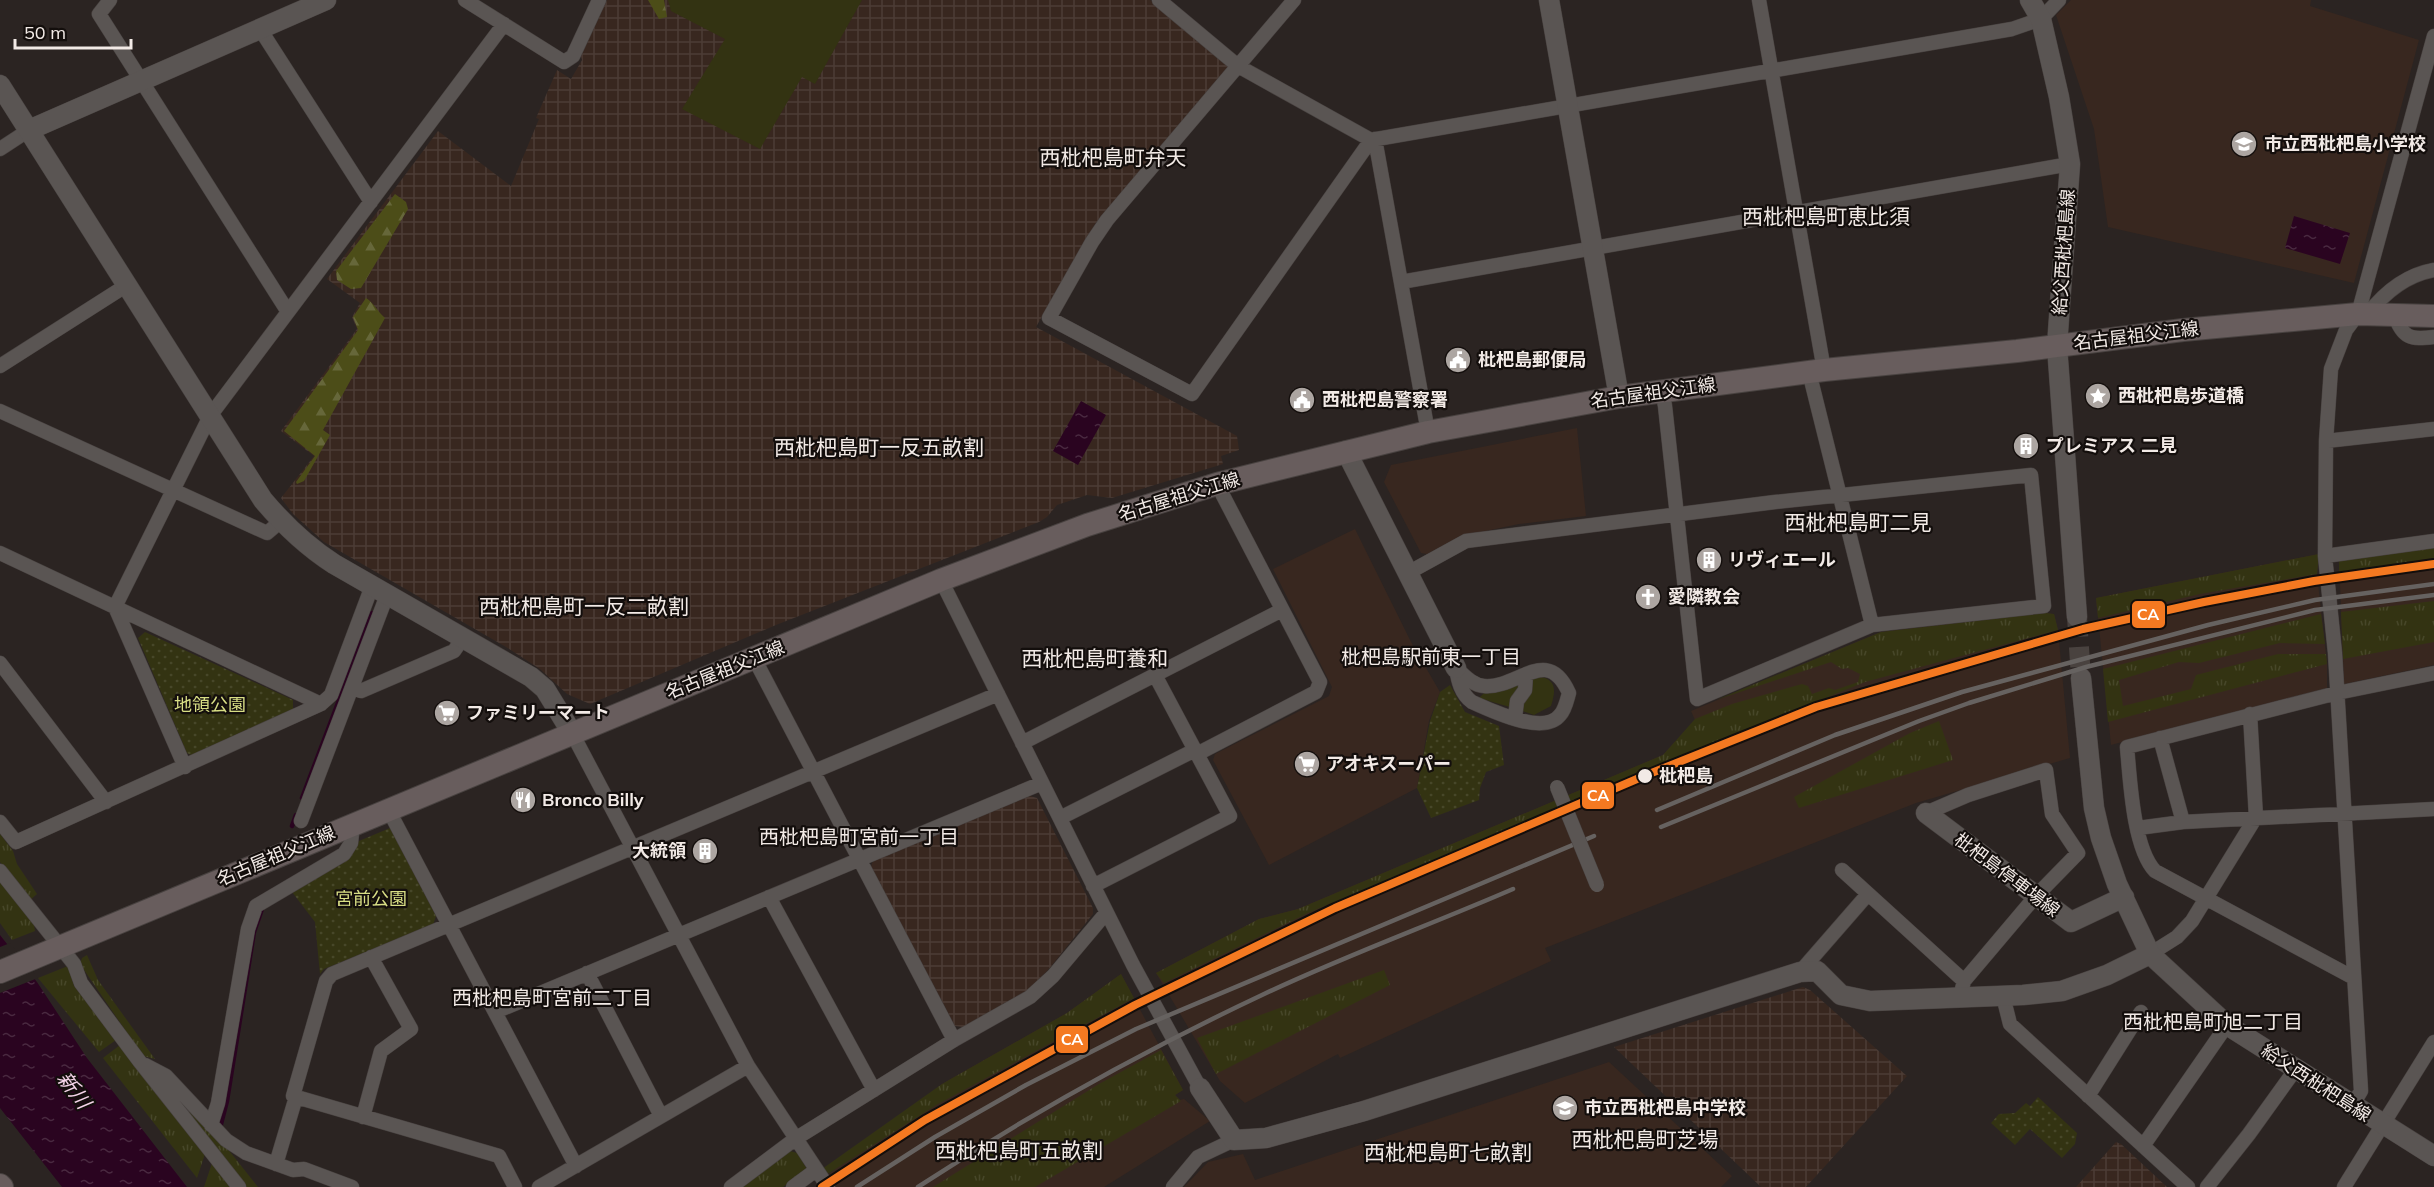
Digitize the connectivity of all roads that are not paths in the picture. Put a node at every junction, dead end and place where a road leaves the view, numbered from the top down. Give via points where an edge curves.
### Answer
1 (110, 0) edge
2 (327, 0) edge
3 (465, 0) edge
4 (599, 0) edge
5 (1159, 0) edge
6 (1294, 0) edge
7 (1549, 0) edge
8 (1759, 0) edge
9 (2030, 0) edge
10 (2059, 0) edge
11 (2041, 19) junction
12 (504, 24) junction
13 (260, 29) junction
14 (2434, 36) edge
15 (1238, 66) junction
16 (1772, 70) junction
17 (141, 81) junction
18 (0, 85) edge
19 (1568, 105) junction
20 (29, 130) junction
21 (1373, 139) junction
22 (0, 149) edge
23 (2070, 164) junction
24 (371, 202) junction
25 (1797, 212) junction
26 (1591, 248) junction
27 (2434, 270) edge
28 (1401, 282) junction
29 (126, 285) junction
30 (288, 312) junction
31 (2363, 314) junction
32 (2394, 315) junction
33 (2434, 316) edge
34 (2434, 337) edge
35 (2057, 346) junction
36 (0, 366) edge
37 (1817, 371) junction
38 (1662, 390) junction
39 (1619, 397) junction
40 (0, 411) edge
41 (210, 416) junction
42 (2434, 429) edge
43 (1428, 432) junction
44 (2326, 441) junction
45 (1346, 451) junction
46 (1217, 484) junction
47 (173, 490) junction
48 (1841, 495) junction
49 (1676, 515) junction
50 (281, 521) junction
51 (2434, 541) edge
52 (2325, 556) junction
53 (2, 558) edge
54 (1406, 574) junction
55 (941, 580) junction
56 (380, 590) junction
57 (115, 607) junction
58 (1282, 610) junction
59 (2077, 617) tunnel mouth
60 (1872, 625) junction
61 (463, 638) junction
62 (754, 658) junction
63 (0, 663) edge
64 (1456, 668) junction
65 (2434, 673) edge
66 (1526, 674) junction
67 (1155, 675) junction
68 (2080, 678) tunnel mouth
69 (352, 688) junction
70 (2337, 693) junction
71 (998, 694) junction
72 (321, 704) junction
73 (2250, 714) junction
74 (1515, 718) junction
75 (572, 733) junction
76 (2160, 738) junction
77 (1022, 743) junction
78 (1196, 752) junction
79 (185, 767) junction
80 (813, 771) junction
81 (1042, 783) junction
82 (1557, 787) dead end
83 (106, 802) junction
84 (388, 808) junction
85 (2434, 809) edge
86 (1926, 813) joint
87 (2344, 813) junction
88 (2256, 817) junction
89 (1060, 818) junction
90 (301, 821) dead end
91 (0, 822) edge
92 (2183, 822) junction
93 (353, 823) junction
94 (2138, 828) junction
95 (633, 846) junction
96 (859, 859) junction
97 (1842, 870) dead end
98 (0, 871) edge
99 (1597, 885) dead end
100 (1093, 886) junction
101 (1868, 894) junction
102 (769, 897) junction
103 (2035, 897) junction
104 (2124, 897) junction
105 (2207, 900) junction
106 (1106, 913) junction
107 (449, 924) junction
108 (679, 934) junction
109 (58, 948) junction
110 (2150, 954) junction
111 (371, 957) junction
112 (0, 972) edge
113 (1800, 972) junction
114 (587, 973) junction
115 (2354, 978) junction
116 (1962, 989) junction
117 (2002, 996) junction
118 (495, 1012) junction
119 (2141, 1012) dead end
120 (2227, 1025) junction
121 (954, 1040) junction
122 (2434, 1042) edge
123 (140, 1062) junction
124 (748, 1066) junction
125 (2295, 1070) junction
126 (1200, 1088) joint
127 (873, 1090) junction
128 (2088, 1096) junction
129 (296, 1097) junction
130 (2352, 1106) junction
131 (661, 1116) junction
132 (363, 1117) junction
133 (211, 1125) junction
134 (2382, 1125) junction
135 (795, 1139) junction
136 (1234, 1140) junction
137 (2144, 1146) junction
138 (2434, 1156) edge
139 (276, 1164) junction
140 (576, 1166) junction
141 (816, 1170) junction
142 (239, 1187) edge
143 (352, 1187) edge
144 (515, 1187) edge
145 (539, 1187) edge
146 (731, 1187) edge
147 (793, 1187) edge
148 (828, 1187) edge
149 (1173, 1187) edge
150 (2188, 1187) edge
151 (2206, 1187) edge
152 (2344, 1187) edge

1 - 17 street via 99,14
2 - 13 street
3 - 12 street
4 - 12 street via 573,56 564,62
5 - 15 street
6 - 15 street
7 - 19 street
8 - 16 street
9 - 11 street, 給父西枇杷島線
10 - 11 street
11 - 16 street via 2012,29
11 - 23 street, 給父西枇杷島線
12 - 24 street
13 - 17 street
13 - 24 street
14 - 31 street
15 - 21 street
15 - 21 street via 1107,220 1049,318 1192,394
16 - 19 street
16 - 25 street
17 - 20 street
17 - 30 street
18 - 20 street
19 - 21 street
19 - 26 street
20 - 22 street
20 - 29 street
21 - 28 street
23 - 25 street
23 - 35 street, 給父西枇杷島線
24 - 30 street
25 - 26 street
25 - 37 street
26 - 28 street
26 - 39 street
27 - 31 street via 2402,282
28 - 43 street
29 - 36 street
29 - 41 street
30 - 41 street
31 - 32 main road, 名古屋祖父江線
31 - 35 main road, 名古屋祖父江線
31 - 44 street via 2346,330 2331,369
32 - 33 main road, 名古屋祖父江線
32 - 34 street via 2401,331 2411,338
35 - 37 main road, 名古屋祖父江線
35 - 59 street, 給父西枇杷島線
37 - 38 main road, 名古屋祖父江線
37 - 48 street
38 - 39 main road, 名古屋祖父江線
38 - 49 street
39 - 43 main road, 名古屋祖父江線
40 - 47 street
41 - 47 street
41 - 50 street via 263,500
42 - 44 street
43 - 45 main road, 名古屋祖父江線
44 - 52 street
45 - 46 main road, 名古屋祖父江線
45 - 54 street
46 - 55 main road, 名古屋祖父江線 via 1087,525
46 - 58 street
47 - 50 street via 267,533
47 - 57 street
48 - 49 street
48 - 60 street
48 - 60 street via 2031,475 2044,606
49 - 54 street via 1466,541
49 - 60 street via 1696,699
50 - 56 street via 312,550
51 - 52 street
52 - 70 street
53 - 57 street
54 - 64 street
55 - 62 main road, 名古屋祖父江線
55 - 71 street
56 - 61 street
56 - 69 street
56 - 72 street via 331,695
57 - 72 street
57 - 79 street
58 - 67 street
58 - 78 street via 1320,682 1316,692
61 - 69 street via 454,651 361,691
61 - 75 street via 545,689
62 - 75 main road, 名古屋祖父江線
62 - 80 street
63 - 83 street
64 - 66 street via 1473,683 1485,686
64 - 74 street via 1466,698
65 - 70 street
66 - 74 street
66 - 74 street via 1541,669 1553,672 1562,678 1569,693 1562,715 1552,723 1534,724
67 - 77 street
67 - 78 street
68 - 104 street, 給父西枇杷島線 via 2094,808
69 - 90 street
70 - 73 street
70 - 87 street
71 - 77 street
71 - 80 street
72 - 79 street
73 - 76 street
73 - 88 street
75 - 84 main road, 名古屋祖父江線
75 - 95 street
76 - 92 street
76 - 94 street via 2127,747
77 - 81 street
78 - 89 street
78 - 100 street via 1230,816
79 - 83 street
80 - 95 street
80 - 96 street
81 - 89 street
81 - 96 street
82 - 99 street, bridge
83 - 91 street via 16,842
84 - 93 main road, 名古屋祖父江線
84 - 107 street
85 - 87 street
86 - 103 street, 枇杷島停車場線
86 - 103 street via 2046,770 2052,814 2079,853
87 - 88 street
87 - 115 street
88 - 92 street
88 - 105 street
89 - 100 street
92 - 94 street
93 - 109 main road, 名古屋祖父江線
93 - 133 street via 351,843 344,855 256,906 248,929
94 - 105 street via 2147,862 2155,871
95 - 107 street
95 - 108 street
96 - 102 street
96 - 121 street
97 - 101 street
98 - 109 street
100 - 106 street
101 - 113 street
101 - 116 street
102 - 108 street
102 - 127 street
103 - 104 street, 枇杷島停車場線 via 2071,922
103 - 116 street
104 - 110 street, 給父西枇杷島線
105 - 110 street via 2177,937
105 - 115 street
106 - 121 street via 1030,997
106 - 126 street
107 - 111 street
107 - 118 street
108 - 114 street
108 - 124 street
109 - 112 main road, 名古屋祖父江線
109 - 123 street via 74,964 81,983
110 - 117 street via 2062,991
110 - 120 street, 給父西枇杷島線
111 - 129 street via 332,974 326,981 293,1096
111 - 132 street via 411,1029 381,1051
113 - 116 street via 1817,971 1840,995 1870,1001
113 - 136 street via 1365,1111 1266,1138
114 - 118 street
114 - 131 street
115 - 130 street via 2361,1091
116 - 117 street
117 - 128 street via 2010,1024
118 - 140 street
119 - 128 street
120 - 125 street, 給父西枇杷島線
120 - 137 street
121 - 127 street
122 - 134 street
123 - 133 street via 166,1076
123 - 142 street
124 - 131 street
124 - 135 street
125 - 130 street, 給父西枇杷島線
125 - 151 street
126 - 136 street
127 - 135 street
128 - 137 street
129 - 132 street
129 - 139 street
130 - 134 street, 給父西枇杷島線
131 - 140 street
132 - 144 street via 499,1156
133 - 139 street via 246,1153
134 - 138 street, 給父西枇杷島線
134 - 152 street
135 - 141 street
135 - 146 street
136 - 149 street via 1198,1157
137 - 150 street
139 - 143 street via 304,1169
140 - 145 street
141 - 147 street
141 - 148 street

